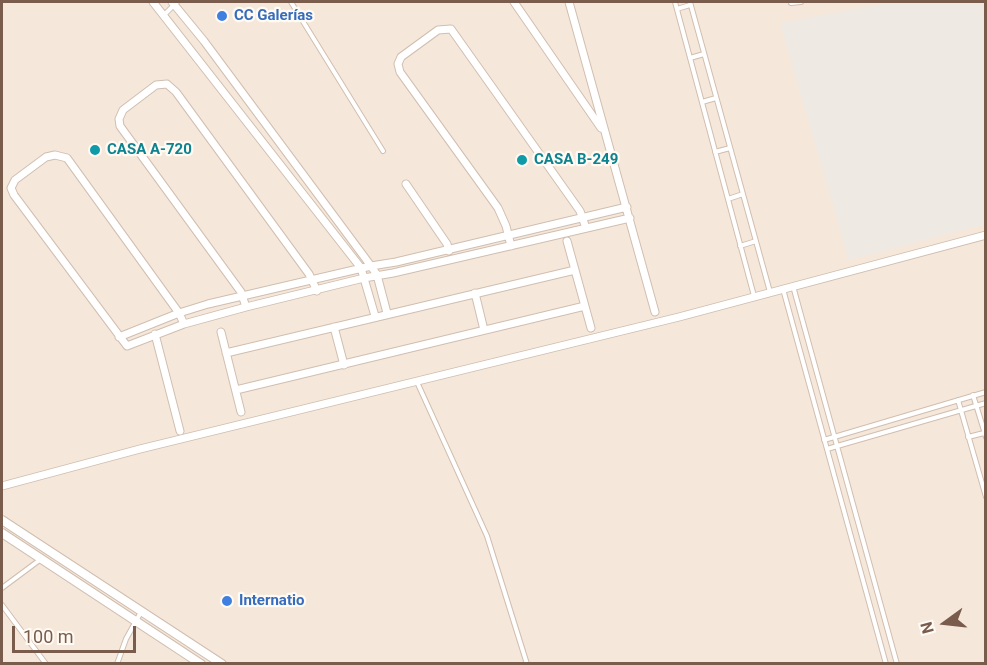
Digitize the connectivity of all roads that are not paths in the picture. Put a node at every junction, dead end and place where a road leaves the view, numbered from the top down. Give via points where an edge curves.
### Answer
1 (153, 2) edge
2 (175, 2) edge
3 (291, 2) edge
4 (514, 2) edge
5 (569, 2) edge
6 (675, 2) edge
7 (801, 2) edge
8 (690, 3) edge
9 (791, 3) dead end
10 (676, 9) junction
11 (164, 15) junction
12 (704, 54) junction
13 (690, 58) junction
14 (716, 98) junction
15 (702, 102) junction
16 (605, 132) junction
17 (730, 148) junction
18 (383, 151) dead end
19 (715, 152) junction
20 (406, 184) dead end
21 (743, 194) junction
22 (728, 199) junction
23 (627, 207) junction
24 (583, 217) junction
25 (630, 218) junction
26 (586, 228) junction
27 (508, 235) junction
28 (986, 235) edge
29 (567, 241) dead end
30 (756, 241) junction
31 (511, 246) junction
32 (740, 246) junction
33 (448, 250) junction
34 (451, 260) junction
35 (371, 266) junction
36 (361, 268) junction
37 (575, 270) junction
38 (376, 275) junction
39 (364, 278) junction
40 (313, 280) junction
41 (793, 286) junction
42 (783, 289) junction
43 (317, 291) junction
44 (770, 292) junction
45 (475, 293) junction
46 (243, 296) junction
47 (754, 297) junction
48 (208, 304) junction
49 (585, 306) junction
50 (246, 307) junction
51 (655, 312) dead end
52 (179, 313) junction
53 (387, 314) junction
54 (212, 316) junction
55 (375, 316) junction
56 (184, 324) junction
57 (334, 327) junction
58 (591, 328) dead end
59 (484, 330) junction
60 (221, 332) dead end
61 (155, 334) junction
62 (119, 337) junction
63 (808, 339) junction
64 (797, 341) junction
65 (226, 353) junction
66 (344, 365) junction
67 (816, 371) junction
68 (806, 373) junction
69 (416, 381) junction
70 (236, 390) junction
71 (986, 392) edge
72 (973, 395) junction
73 (958, 400) junction
74 (825, 402) junction
75 (814, 404) junction
76 (986, 404) edge
77 (977, 406) junction
78 (961, 411) junction
79 (241, 412) dead end
80 (916, 413) junction
81 (918, 423) junction
82 (180, 431) dead end
83 (985, 435) edge
84 (835, 437) junction
85 (968, 437) junction
86 (824, 440) junction
87 (837, 446) junction
88 (827, 449) junction
89 (846, 479) junction
90 (836, 481) junction
91 (2, 486) edge
92 (984, 487) edge
93 (986, 497) edge
94 (2, 520) edge
95 (859, 526) junction
96 (849, 528) junction
97 (2, 534) edge
98 (41, 559) junction
99 (871, 568) junction
100 (861, 571) junction
101 (2, 588) edge
102 (2, 605) edge
103 (142, 612) junction
104 (883, 614) junction
105 (873, 615) junction
106 (136, 621) junction
107 (46, 663) edge
108 (117, 663) edge
109 (201, 663) edge
110 (222, 663) edge
111 (527, 663) edge
112 (886, 663) edge
113 (897, 663) edge

1 - 11 street
2 - 11 lane
2 - 35 street
3 - 18 lane
4 - 16 street
5 - 16 street
6 - 10 lane
7 - 9 lane
8 - 10 lane
8 - 12 lane
10 - 13 lane
11 - 36 street
12 - 13 lane
12 - 14 lane
13 - 15 lane
14 - 15 lane
14 - 17 lane
15 - 19 lane
16 - 23 street
17 - 19 lane
17 - 21 lane
19 - 22 lane
20 - 33 street
21 - 22 lane
21 - 30 lane
22 - 32 lane
23 - 24 street
23 - 25 street
24 - 26 street
24 - 27 street
24 - 27 street via 451,29 438,30 401,57 400,72 498,208
25 - 26 street
25 - 51 street
26 - 31 street
27 - 31 street
27 - 33 street
28 - 41 street
29 - 37 street
30 - 32 lane
30 - 44 lane
31 - 34 street
32 - 47 lane
33 - 34 street
33 - 35 street
34 - 38 street
35 - 36 street
35 - 38 street
36 - 39 street
36 - 40 street
37 - 45 street
37 - 49 street
38 - 39 street
38 - 53 street
39 - 43 street
39 - 55 street
40 - 43 street
40 - 46 street
40 - 46 street via 176,92 167,84 156,85 123,110 120,126
41 - 42 street
41 - 63 lane
42 - 44 street
42 - 64 lane
43 - 50 street
44 - 47 street
45 - 53 street
45 - 59 street
46 - 48 street
46 - 50 street
47 - 69 street
48 - 52 street
48 - 54 street
49 - 58 street
49 - 59 street
50 - 54 street
52 - 56 street
52 - 62 street
52 - 62 street via 67,158 46,157 15,180 14,195
53 - 55 street
54 - 56 street
55 - 57 street
56 - 61 street
57 - 65 street
57 - 66 street
59 - 66 street
60 - 65 street
61 - 62 street via 127,346
61 - 82 street
63 - 64 lane
63 - 67 lane
64 - 68 lane
65 - 70 street
66 - 70 street
67 - 68 lane
67 - 74 lane
68 - 75 lane
69 - 91 street
69 - 111 lane via 486,536
70 - 79 street
71 - 72 lane
72 - 73 lane
72 - 77 lane
73 - 78 lane
73 - 80 lane
74 - 75 lane
74 - 84 lane
75 - 86 lane
76 - 77 lane
77 - 78 lane
77 - 83 lane
78 - 81 lane
78 - 85 lane
80 - 81 lane
80 - 84 lane
81 - 87 lane
83 - 85 lane
84 - 86 lane
84 - 87 lane
85 - 92 lane
86 - 88 lane
87 - 88 lane
87 - 89 lane
88 - 90 lane
89 - 90 lane
89 - 95 lane
90 - 96 lane
92 - 93 lane
94 - 103 street
95 - 96 lane
95 - 99 lane
96 - 100 lane
97 - 98 street
98 - 101 lane
98 - 106 street
99 - 100 lane
99 - 104 lane
100 - 105 lane
102 - 107 lane
103 - 106 lane
103 - 110 street
104 - 105 lane
104 - 113 lane
105 - 112 lane
106 - 108 lane
106 - 109 street

